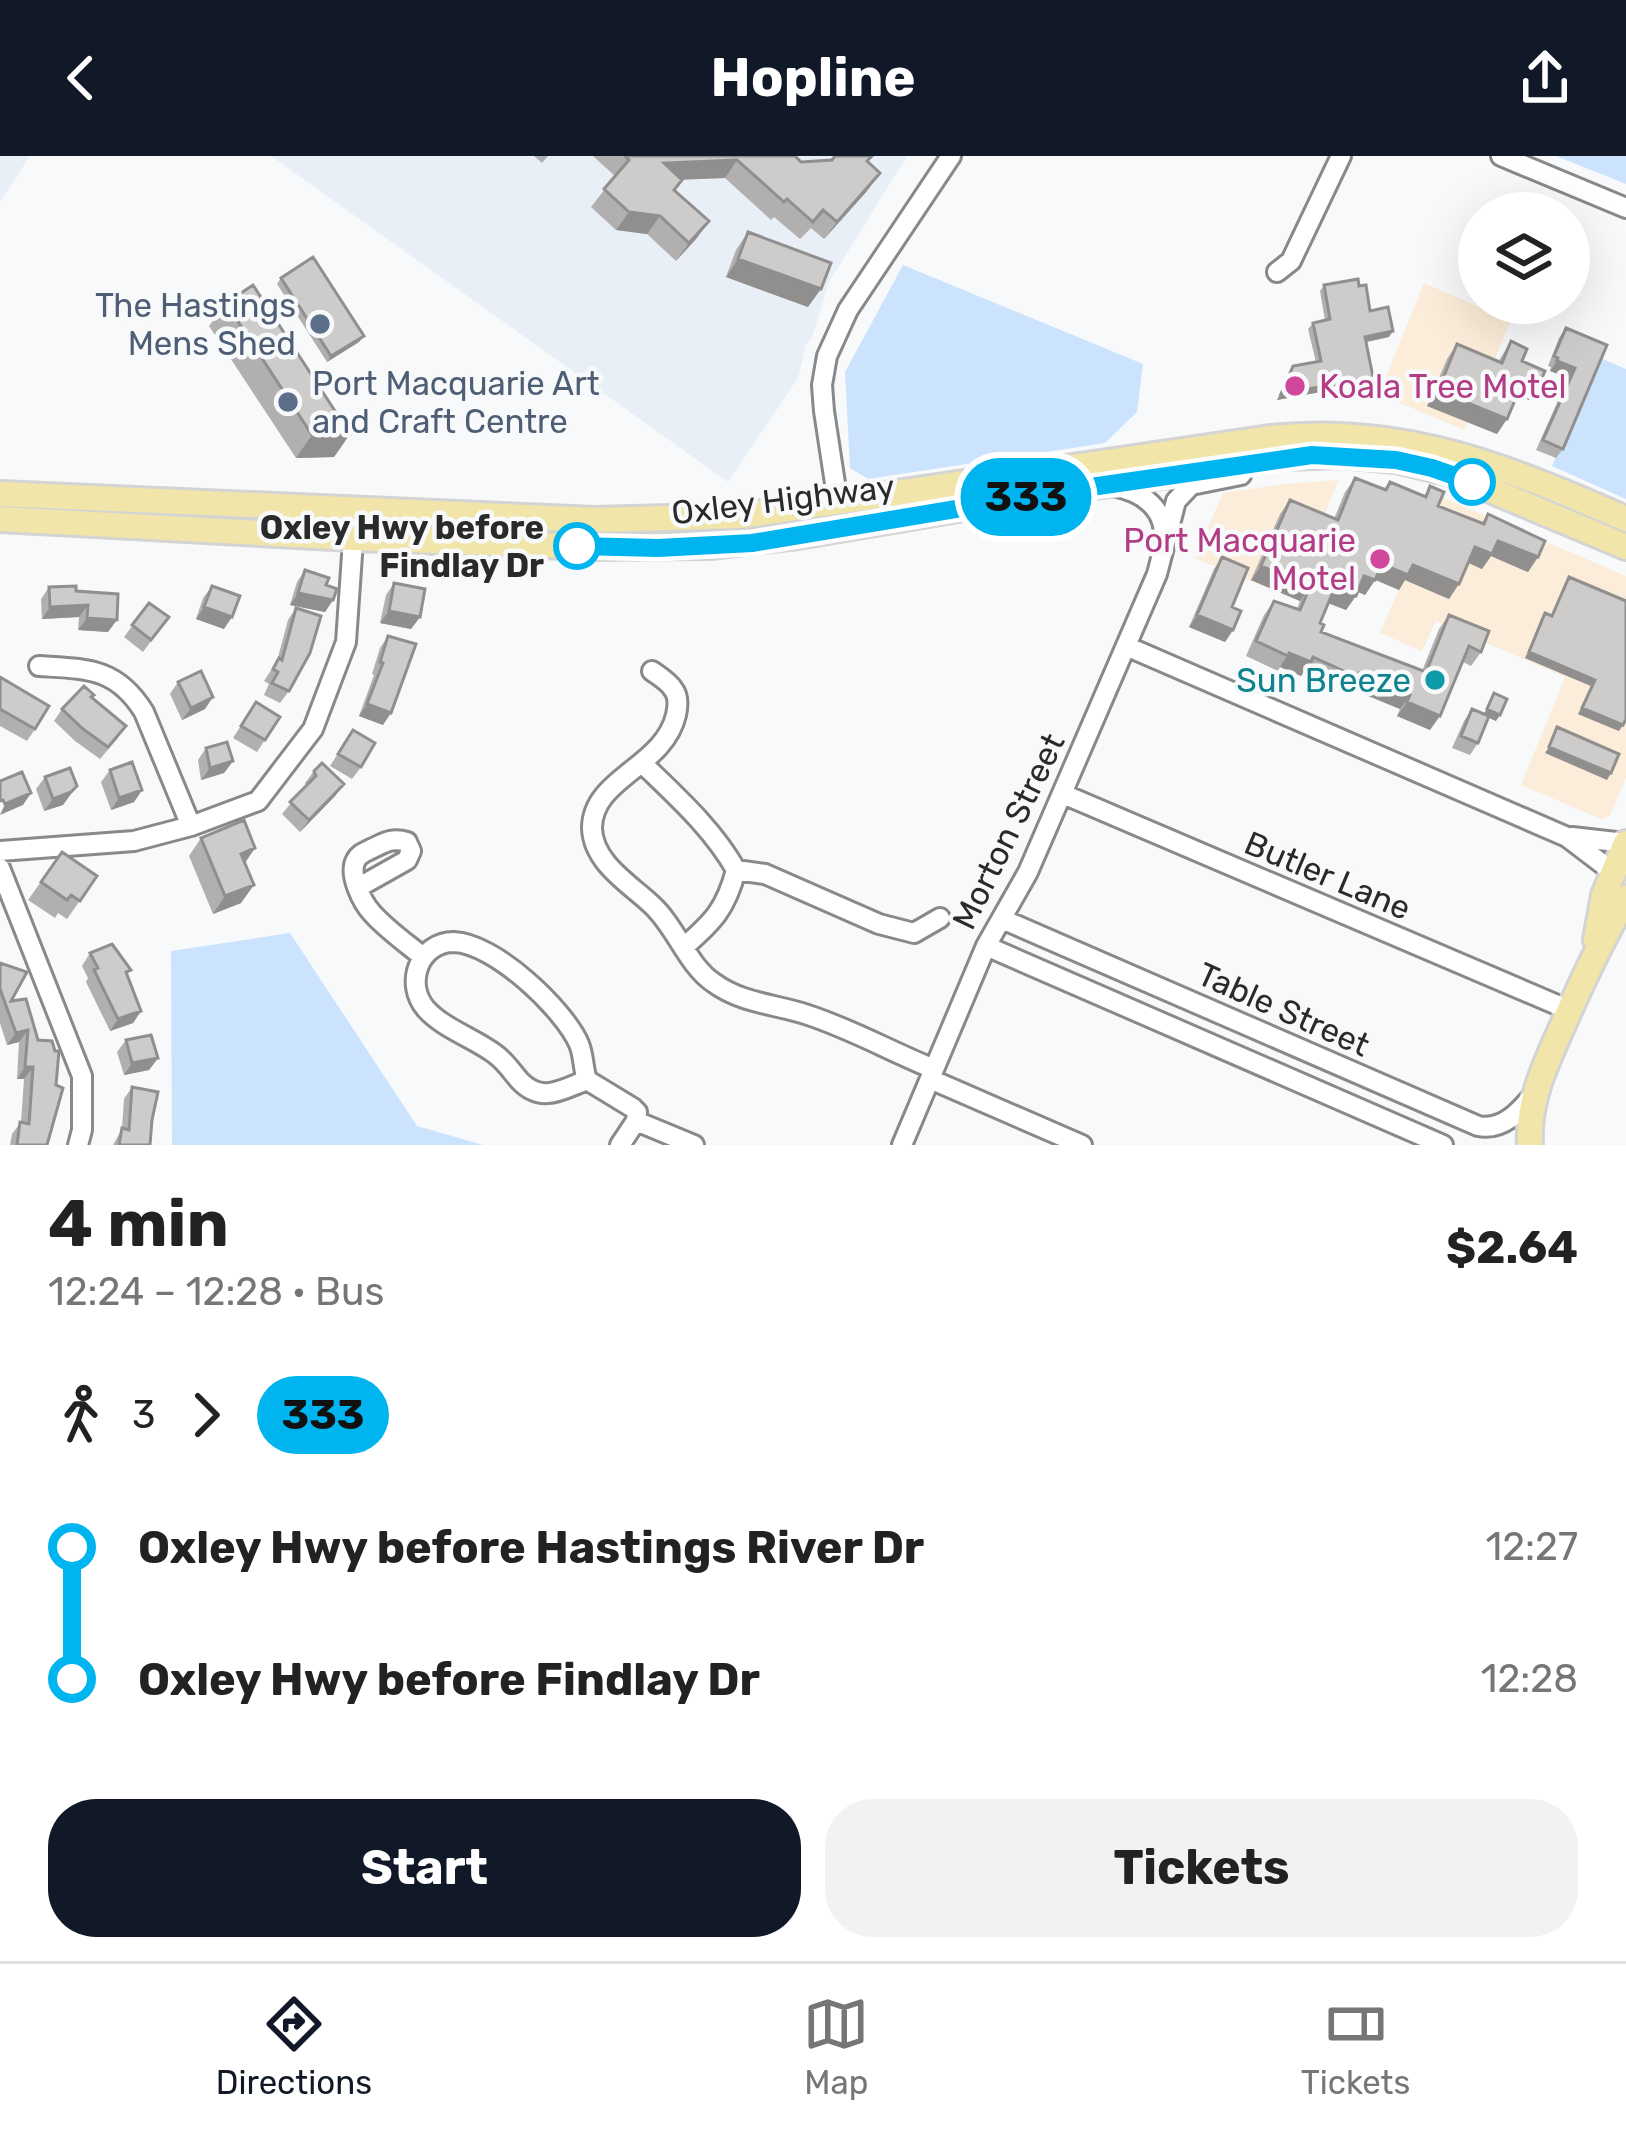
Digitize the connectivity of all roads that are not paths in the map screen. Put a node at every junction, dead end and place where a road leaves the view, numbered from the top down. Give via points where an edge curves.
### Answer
1 (951, 156) edge
2 (1341, 156) edge
3 (1501, 156) edge
4 (1626, 208) edge
5 (1277, 272) dead end
6 (1259, 463) junction
7 (1110, 485) junction
8 (0, 494) edge
9 (355, 509) junction
10 (840, 515) junction
11 (0, 519) edge
12 (1626, 519) edge
13 (353, 538) junction
14 (1165, 542) junction
15 (1626, 548) edge
16 (1126, 646) junction
17 (38, 666) dead end
18 (652, 671) dead end
19 (643, 764) junction
20 (1063, 794) junction
21 (190, 826) junction
22 (1567, 837) junction
23 (1626, 843) edge
24 (0, 851) edge
25 (0, 868) edge
26 (736, 870) junction
27 (1613, 872) junction
28 (358, 887) dead end
29 (1626, 898) edge
30 (940, 918) dead end
31 (1002, 919) junction
32 (685, 946) junction
33 (986, 946) junction
34 (1594, 954) junction
35 (423, 957) junction
36 (1569, 1010) junction
37 (932, 1074) junction
38 (587, 1080) junction
39 (1534, 1094) junction
40 (635, 1121) junction
41 (1532, 1141) edge
42 (78, 1145) edge
43 (620, 1145) edge
44 (694, 1145) edge
45 (902, 1145) edge
46 (1082, 1145) edge
47 (1443, 1145) edge

1 - 10 street via 848,310 827,356 824,411
2 - 5 street via 1291,261
3 - 4 street
6 - 7 main road, Oxley Highway
6 - 14 street, Morton Street via 1249,474 1184,490
6 - 15 main road, Oxley Highway via 1341,455 1432,468
7 - 10 main road, Oxley Highway
7 - 14 street via 1155,506
8 - 9 main road, Oxley Highway
9 - 10 main road, Oxley Highway via 596,520
9 - 13 street
10 - 12 main road, Oxley Highway via 1323,434 1397,440 1468,458
10 - 13 main road, Oxley Highway via 752,543 658,548
11 - 13 main road, Oxley Highway
13 - 21 street via 346,642 313,729 258,801
14 - 16 street, Morton Street
16 - 20 street, Morton Street
16 - 22 street
17 - 21 street via 93,670 134,697
18 - 19 street via 678,703 672,729
19 - 26 street
19 - 32 street via 598,805 594,841
20 - 31 street, Morton Street
20 - 36 street, Butler Lane
21 - 24 street via 134,841
22 - 23 street
22 - 27 street
23 - 27 main road
25 - 42 street via 82,1076
26 - 30 street via 914,933
26 - 32 street via 722,911
27 - 34 main road
28 - 35 street via 372,914
29 - 34 main road
31 - 33 street, Morton Street
31 - 39 street, Table Street via 1478,1126 1506,1121
32 - 37 street via 704,975 729,992 814,1017
33 - 37 street, Morton Street
33 - 47 street, Table Street
34 - 36 main road
35 - 38 street via 449,942 463,944 520,975 566,1023
35 - 38 street via 414,980 428,1012 494,1052 523,1084 558,1094
36 - 39 main road
37 - 45 street, Morton Street
37 - 46 street
38 - 40 street via 633,1108
39 - 41 main road
40 - 43 street
40 - 44 street

